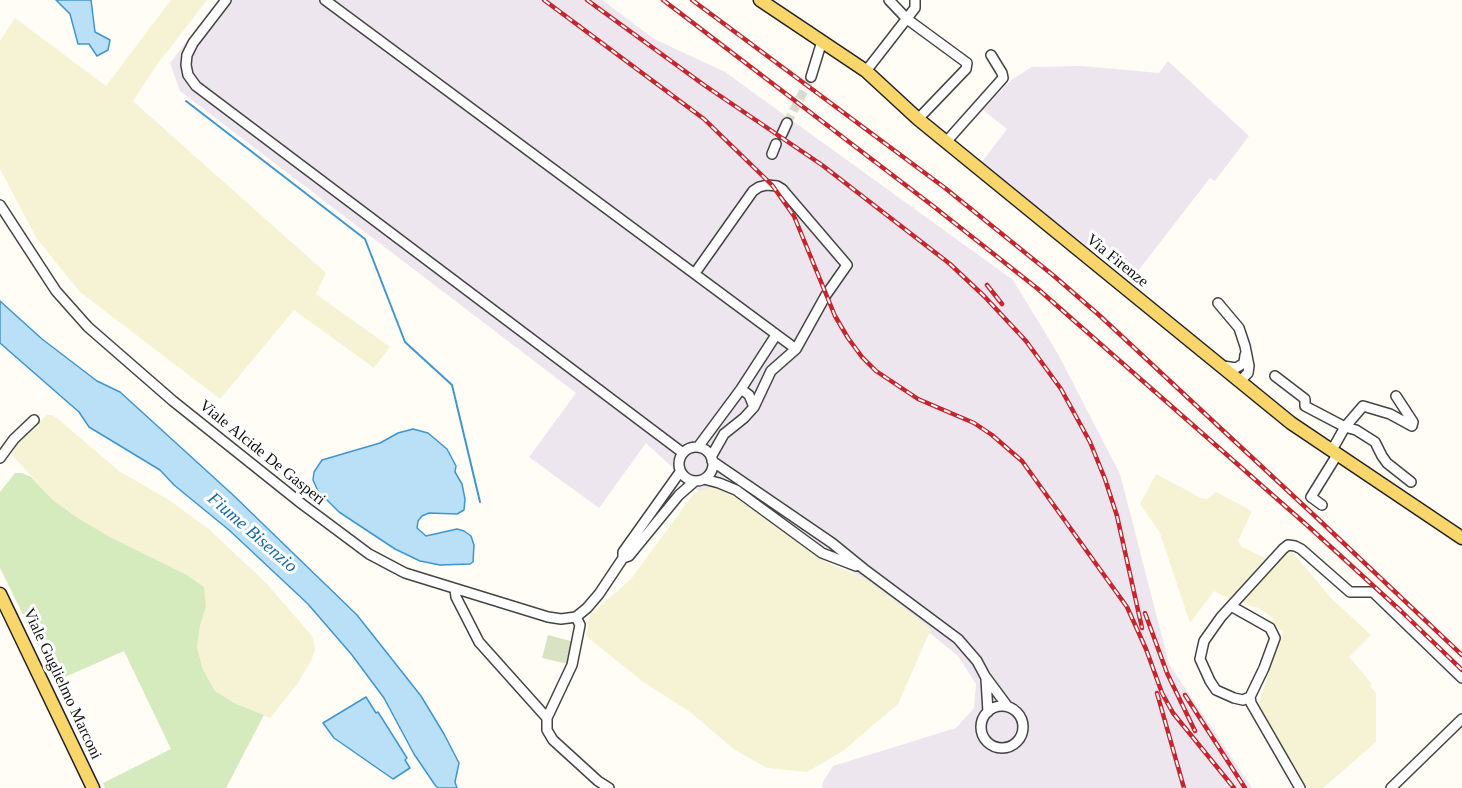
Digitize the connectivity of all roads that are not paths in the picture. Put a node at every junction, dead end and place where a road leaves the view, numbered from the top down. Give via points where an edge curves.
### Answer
1 (226, 0) edge
2 (325, 0) edge
3 (760, 0) edge
4 (888, 0) edge
5 (915, 0) edge
6 (908, 19) junction
7 (822, 41) junction
8 (991, 55) dead end
9 (866, 70) junction
10 (811, 77) tunnel mouth
11 (918, 119) junction
12 (787, 123) tunnel mouth
13 (782, 134) dead end
14 (946, 142) junction
15 (776, 144) dead end
16 (772, 154) dead end
17 (0, 205) edge
18 (695, 273) junction
19 (1218, 303) dead end
20 (776, 335) junction
21 (796, 349) junction
22 (1216, 363) junction
23 (1246, 365) junction
24 (1275, 376) dead end
25 (1239, 382) junction
26 (741, 389) junction
27 (1255, 394) junction
28 (1396, 396) dead end
29 (754, 407) junction
30 (34, 420) dead end
31 (1345, 427) junction
32 (698, 447) junction
33 (683, 453) junction
34 (1335, 453) junction
35 (0, 458) edge
36 (712, 459) junction
37 (680, 472) junction
38 (700, 480) junction
39 (1411, 482) dead end
40 (1322, 505) dead end
41 (1462, 538) edge
42 (623, 558) junction
43 (864, 569) junction
44 (455, 589) junction
45 (0, 594) edge
46 (1231, 606) junction
47 (0, 609) edge
48 (576, 617) junction
49 (985, 676) junction
50 (1462, 678) edge
51 (1250, 697) junction
52 (1008, 707) junction
53 (988, 712) junction
54 (547, 718) junction
55 (1462, 718) edge
56 (84, 788) edge
57 (93, 788) edge
58 (609, 788) edge
59 (1300, 788) edge
60 (1391, 788) edge

1 - 33 street via 187,55 188,75 196,86
2 - 18 street
3 - 7 main road, Via Firenze
4 - 6 street
5 - 6 street
6 - 9 street
6 - 11 street via 968,66
7 - 9 main road, Via Firenze
7 - 10 street
8 - 14 street via 1003,78
9 - 11 main road, Via Firenze
11 - 14 main road, Via Firenze
12 - 13 street
14 - 22 main road, Via Firenze
15 - 16 street
17 - 44 street, Viale Alcide De Gasperi via 56,291 88,327 149,380 369,554 405,573
18 - 20 street
18 - 21 street via 753,191 777,186 847,265
19 - 23 street via 1239,328
20 - 21 street
20 - 26 street
21 - 29 street via 771,371
22 - 23 street via 1227,368
22 - 25 main road, Via Firenze
23 - 25 street
23 - 27 street
24 - 31 street via 1305,399 1305,406
25 - 27 main road, Via Firenze
26 - 29 street
26 - 32 street
27 - 34 main road, Via Firenze
28 - 31 street via 1412,426 1363,406
29 - 36 street via 724,434
30 - 35 street
31 - 34 street
31 - 39 street via 1375,442 1387,463
32 - 33 street
32 - 36 street
33 - 37 street
34 - 40 street via 1311,497
34 - 41 main road, Via Firenze
36 - 38 street via 711,472
36 - 43 street
37 - 38 street via 687,479
37 - 42 street via 623,552
38 - 42 street via 679,495 629,556
38 - 43 street via 736,490 822,552
42 - 48 street
43 - 49 street via 958,639
44 - 48 street, Viale Alcide De Gasperi via 548,617
44 - 54 street via 479,642
45 - 57 main road, Viale Guglielmo Marconi
46 - 50 street via 1283,549 1295,546 1350,592 1373,592
46 - 51 street via 1270,628 1275,638
46 - 51 street via 1204,641 1200,659 1216,690 1234,698
47 - 56 main road, Viale Guglielmo Marconi
48 - 54 street via 580,625 572,665
49 - 52 street
49 - 53 street
51 - 59 street
52 - 53 street
52 - 53 street via 1020,717 1023,728 1017,741 1006,747 994,746 983,734 982,722
54 - 58 street via 552,740
55 - 60 street

